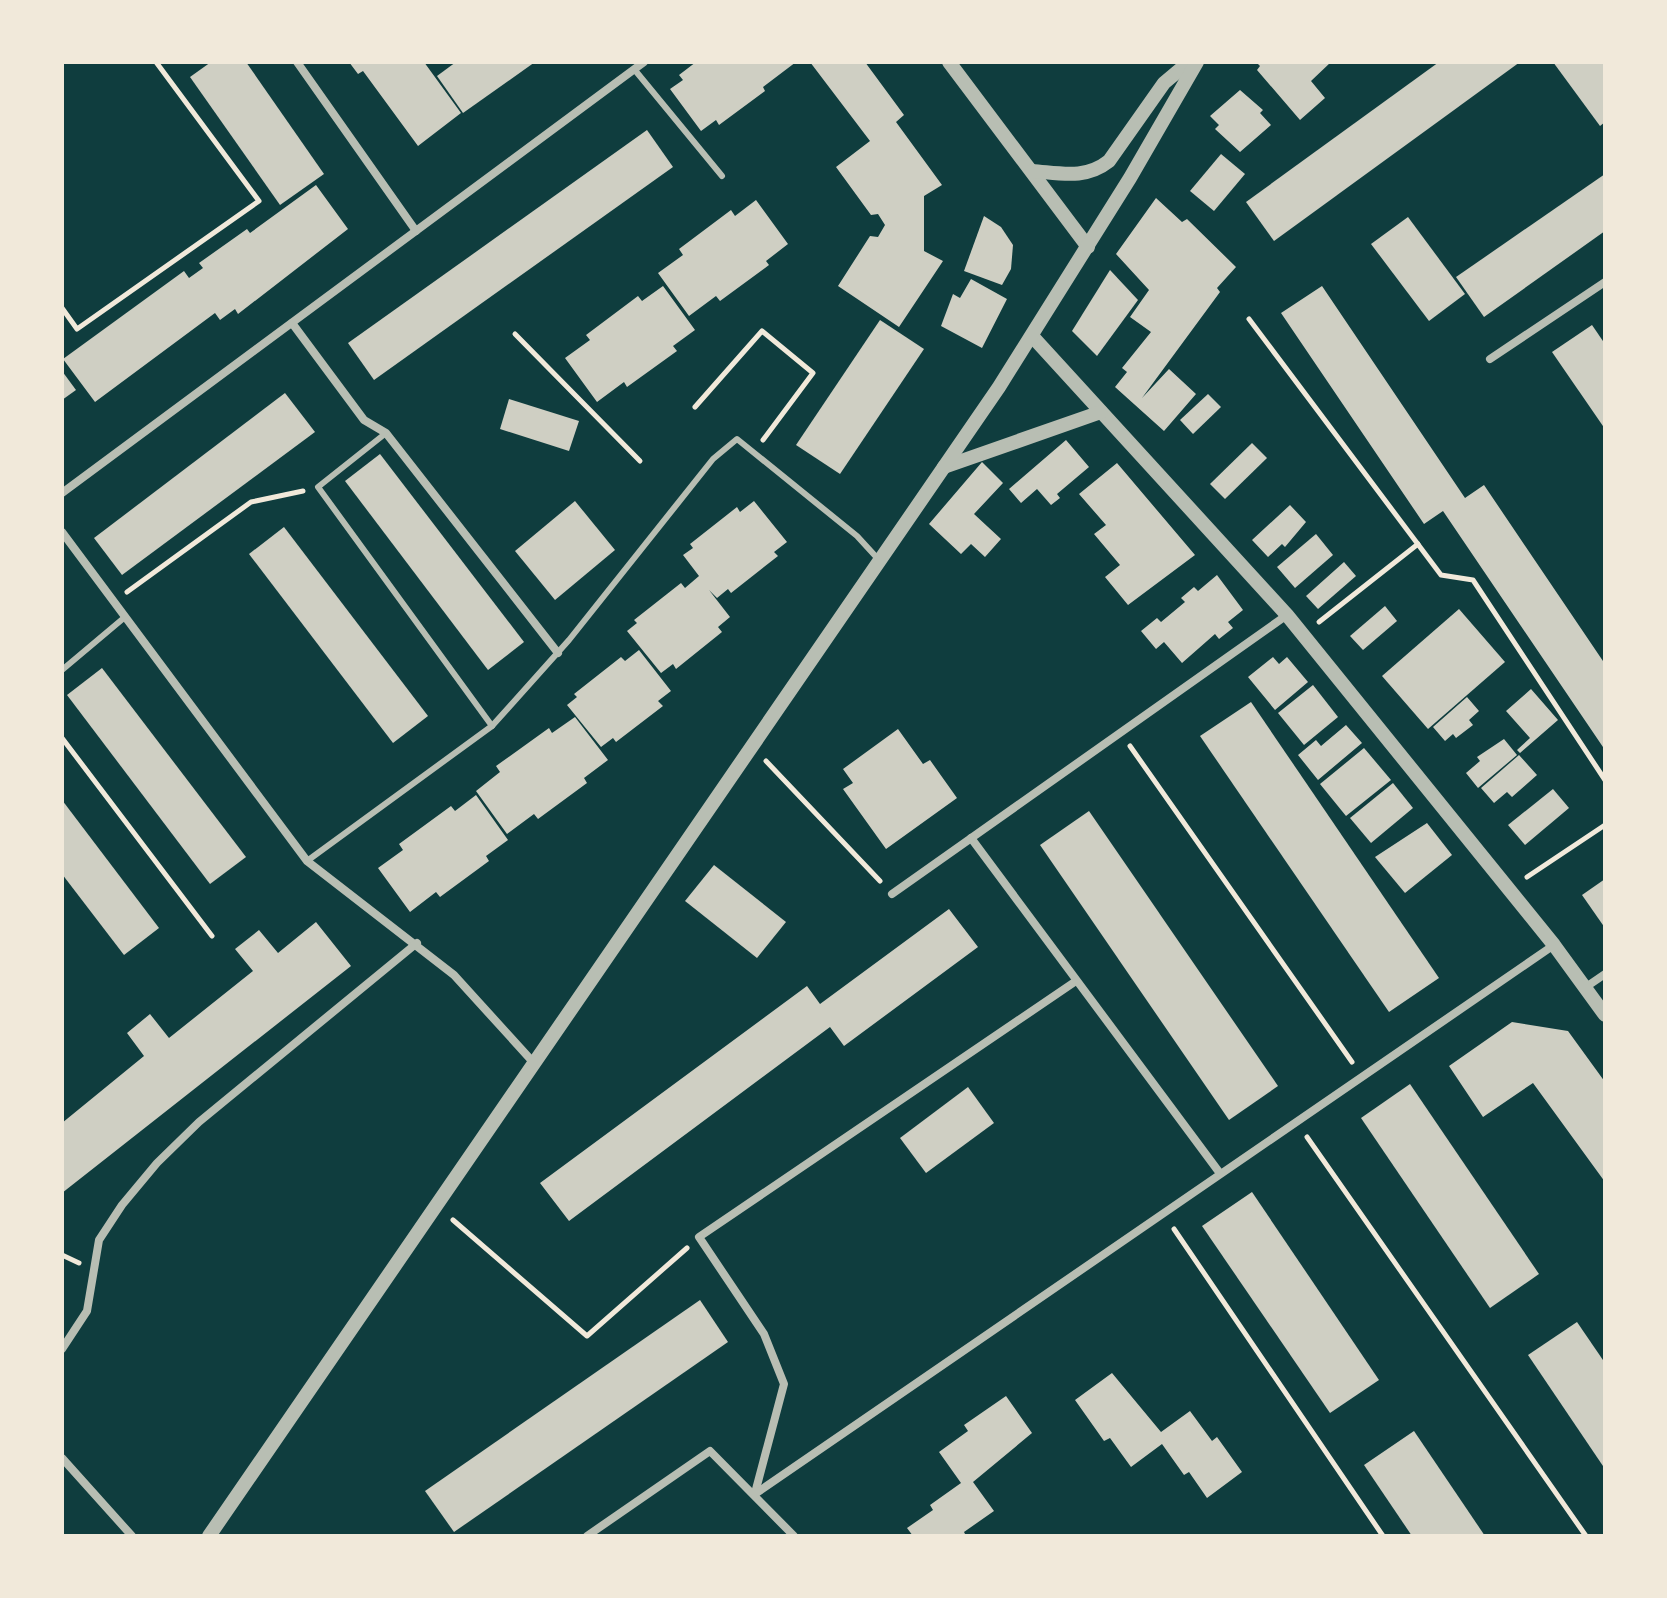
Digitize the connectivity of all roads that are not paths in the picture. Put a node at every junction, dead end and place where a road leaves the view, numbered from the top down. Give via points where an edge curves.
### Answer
1 (297, 62) edge
2 (644, 62) edge
3 (949, 62) edge
4 (1189, 62) edge
5 (1197, 62) edge
6 (634, 69) junction
7 (1032, 171) junction
8 (722, 176) dead end
9 (416, 231) junction
10 (1088, 247) junction
11 (1605, 282) edge
12 (292, 323) junction
13 (1032, 336) junction
14 (1490, 359) dead end
15 (1101, 412) junction
16 (386, 433) junction
17 (943, 467) junction
18 (62, 493) edge
19 (62, 532) edge
20 (879, 560) junction
21 (1287, 615) junction
22 (125, 617) junction
23 (558, 653) junction
24 (62, 670) edge
25 (492, 726) junction
26 (971, 838) junction
27 (307, 861) junction
28 (892, 894) road end
29 (417, 943) junction
30 (1554, 945) junction
31 (1605, 974) edge
32 (1076, 981) junction
33 (1586, 987) junction
34 (1605, 1015) edge
35 (533, 1062) junction
36 (1219, 1172) junction
37 (62, 1349) edge
38 (62, 1458) edge
39 (755, 1494) junction
40 (132, 1536) edge
41 (209, 1536) edge
42 (587, 1536) edge
43 (794, 1536) edge

1 - 9 street
2 - 6 street
3 - 7 street
4 - 7 street via 1164,83 1098,170 1080,175
5 - 10 street
6 - 8 lane
6 - 9 street
7 - 10 street
9 - 12 street
10 - 13 street
11 - 14 street
12 - 16 street via 364,420
12 - 18 street
13 - 15 street
13 - 17 street
15 - 17 street
15 - 21 street
16 - 23 street
16 - 25 lane via 318,487
17 - 20 street
19 - 22 street
20 - 23 lane via 737,439 713,459
20 - 35 street
21 - 26 street
21 - 30 street
22 - 24 lane
22 - 27 street
23 - 25 lane
25 - 27 lane
26 - 28 street
26 - 32 street
27 - 29 street
29 - 35 street via 454,975
29 - 37 street via 199,1122 157,1163 99,1240 87,1311
30 - 33 street
30 - 36 street
31 - 33 street
32 - 36 street
32 - 39 street via 699,1237 764,1334 784,1384
33 - 34 street
35 - 41 street
36 - 39 street
38 - 40 street
39 - 42 street via 710,1451
39 - 43 street

